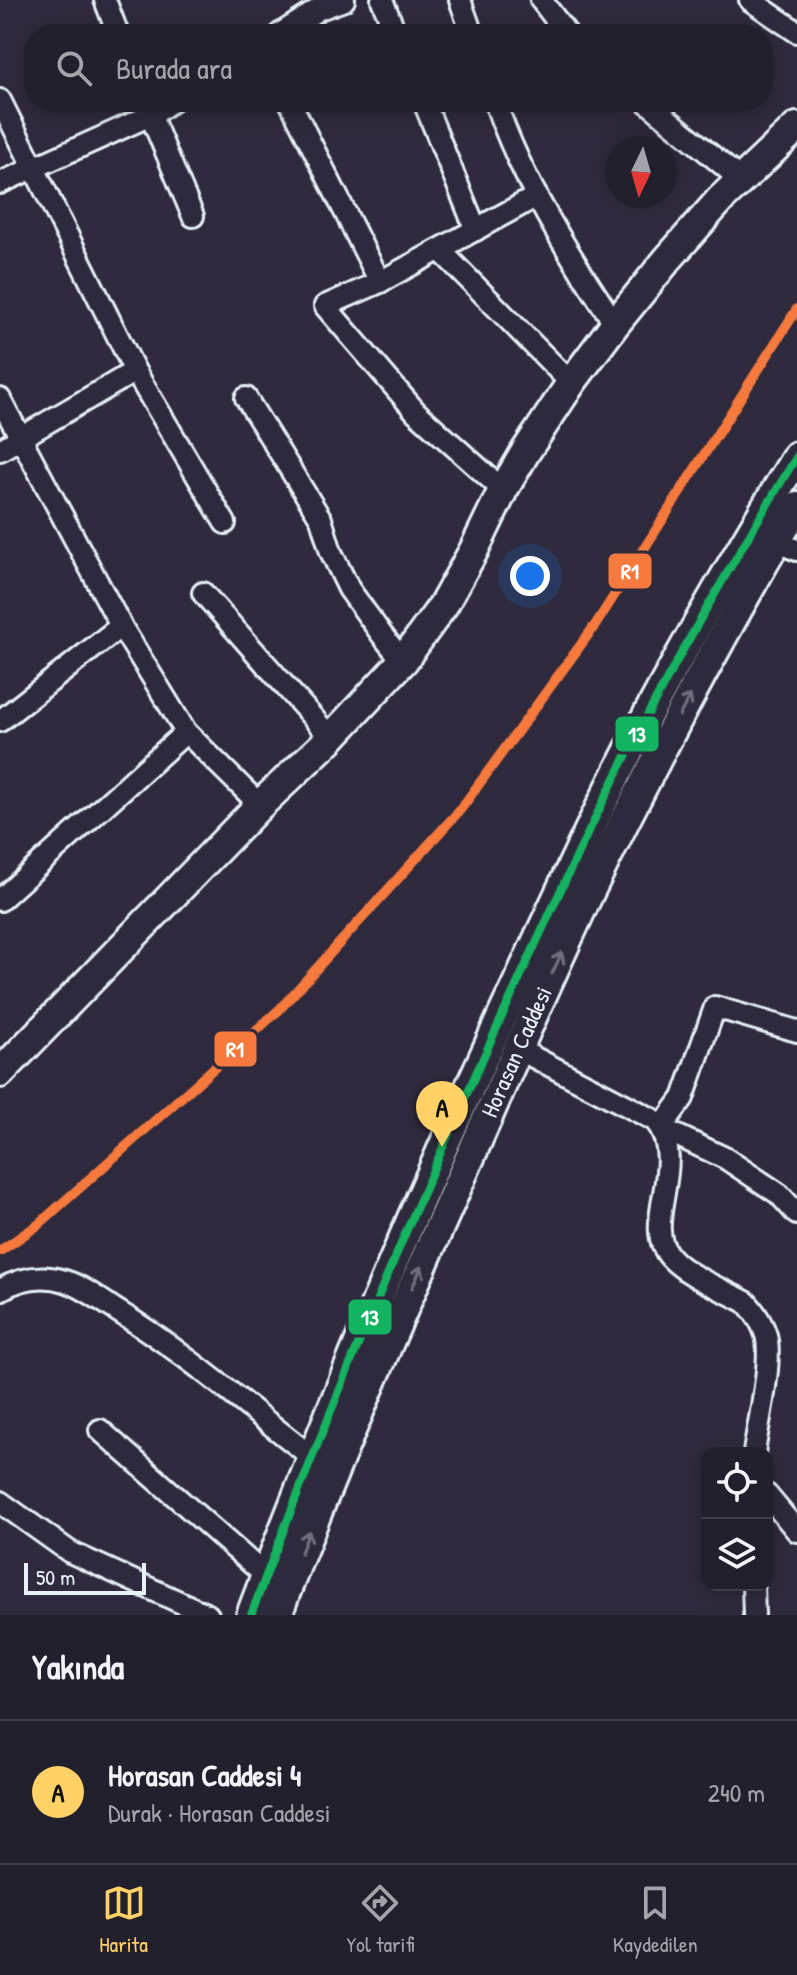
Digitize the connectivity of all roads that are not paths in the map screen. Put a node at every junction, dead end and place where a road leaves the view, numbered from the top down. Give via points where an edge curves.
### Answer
1 (105, 0) edge
2 (344, 0) edge
3 (382, 0) edge
4 (460, 0) edge
5 (541, 0) edge
6 (750, 0) edge
7 (114, 24) edge
8 (296, 24) edge
9 (392, 24) edge
10 (468, 24) edge
11 (559, 24) edge
12 (797, 32) edge
13 (0, 100) edge
14 (140, 112) edge
15 (150, 112) edge
16 (295, 112) edge
17 (428, 112) edge
18 (499, 112) edge
19 (659, 112) edge
20 (797, 127) edge
21 (33, 169) junction
22 (741, 180) junction
23 (0, 183) edge
24 (537, 196) junction
25 (193, 216) dead end
26 (476, 230) junction
27 (440, 250) junction
28 (380, 282) junction
29 (615, 324) junction
30 (135, 371) junction
31 (571, 383) junction
32 (246, 398) dead end
33 (0, 399) edge
34 (22, 438) junction
35 (0, 450) edge
36 (797, 456) edge
37 (503, 490) junction
38 (797, 506) edge
39 (225, 523) dead end
40 (786, 546) edge
41 (203, 593) dead end
42 (121, 626) junction
43 (403, 661) junction
44 (0, 721) edge
45 (186, 732) junction
46 (331, 738) junction
47 (260, 805) junction
48 (0, 900) edge
49 (797, 1031) edge
50 (518, 1049) junction
51 (0, 1073) edge
52 (661, 1128) junction
53 (797, 1214) edge
54 (0, 1290) edge
55 (100, 1430) dead end
56 (755, 1447) edge
57 (312, 1457) junction
58 (0, 1502) edge
59 (773, 1502) edge
60 (797, 1531) edge
61 (266, 1576) junction
62 (753, 1591) edge
63 (208, 1615) edge
64 (251, 1615) edge
65 (277, 1615) edge
66 (754, 1615) edge

1 - 7 street
2 - 8 street
3 - 9 street
4 - 10 street
5 - 11 street
6 - 12 street
13 - 21 street
14 - 21 street
15 - 25 street
16 - 28 street
17 - 26 street
18 - 24 street
19 - 22 street
20 - 22 street
21 - 23 street
21 - 30 street
22 - 29 street
24 - 26 street
24 - 29 street
26 - 27 street
27 - 28 street
27 - 31 street
28 - 37 street via 325,306 416,412
29 - 31 street
30 - 34 street
30 - 39 street
31 - 37 street
32 - 43 street via 321,519 349,589
33 - 34 street
34 - 35 street
34 - 42 street
36 - 57 street, Horasan Caddesi via 660,692 584,840 417,1204
37 - 43 street via 444,604
38 - 40 street, Horasan Caddesi
50 -> 40 street, Horasan Caddesi via 703,670
41 - 46 street
42 - 44 street
42 - 45 street
43 - 46 street
45 - 47 street
45 - 48 street
46 - 47 street
47 - 51 street
49 - 52 street via 715,1007 683,1098
50 - 52 street
65 -> 50 street, Horasan Caddesi via 323,1495
52 - 53 street via 725,1158 779,1194
52 - 56 street via 669,1159 659,1231 663,1245 679,1266 746,1302 765,1332 768,1356
54 - 57 street via 37,1277 77,1286 151,1332
55 - 61 street
57 - 61 street, Horasan Caddesi
58 - 63 street via 70,1552
59 - 60 street
61 - 64 street, Horasan Caddesi
62 - 66 street

